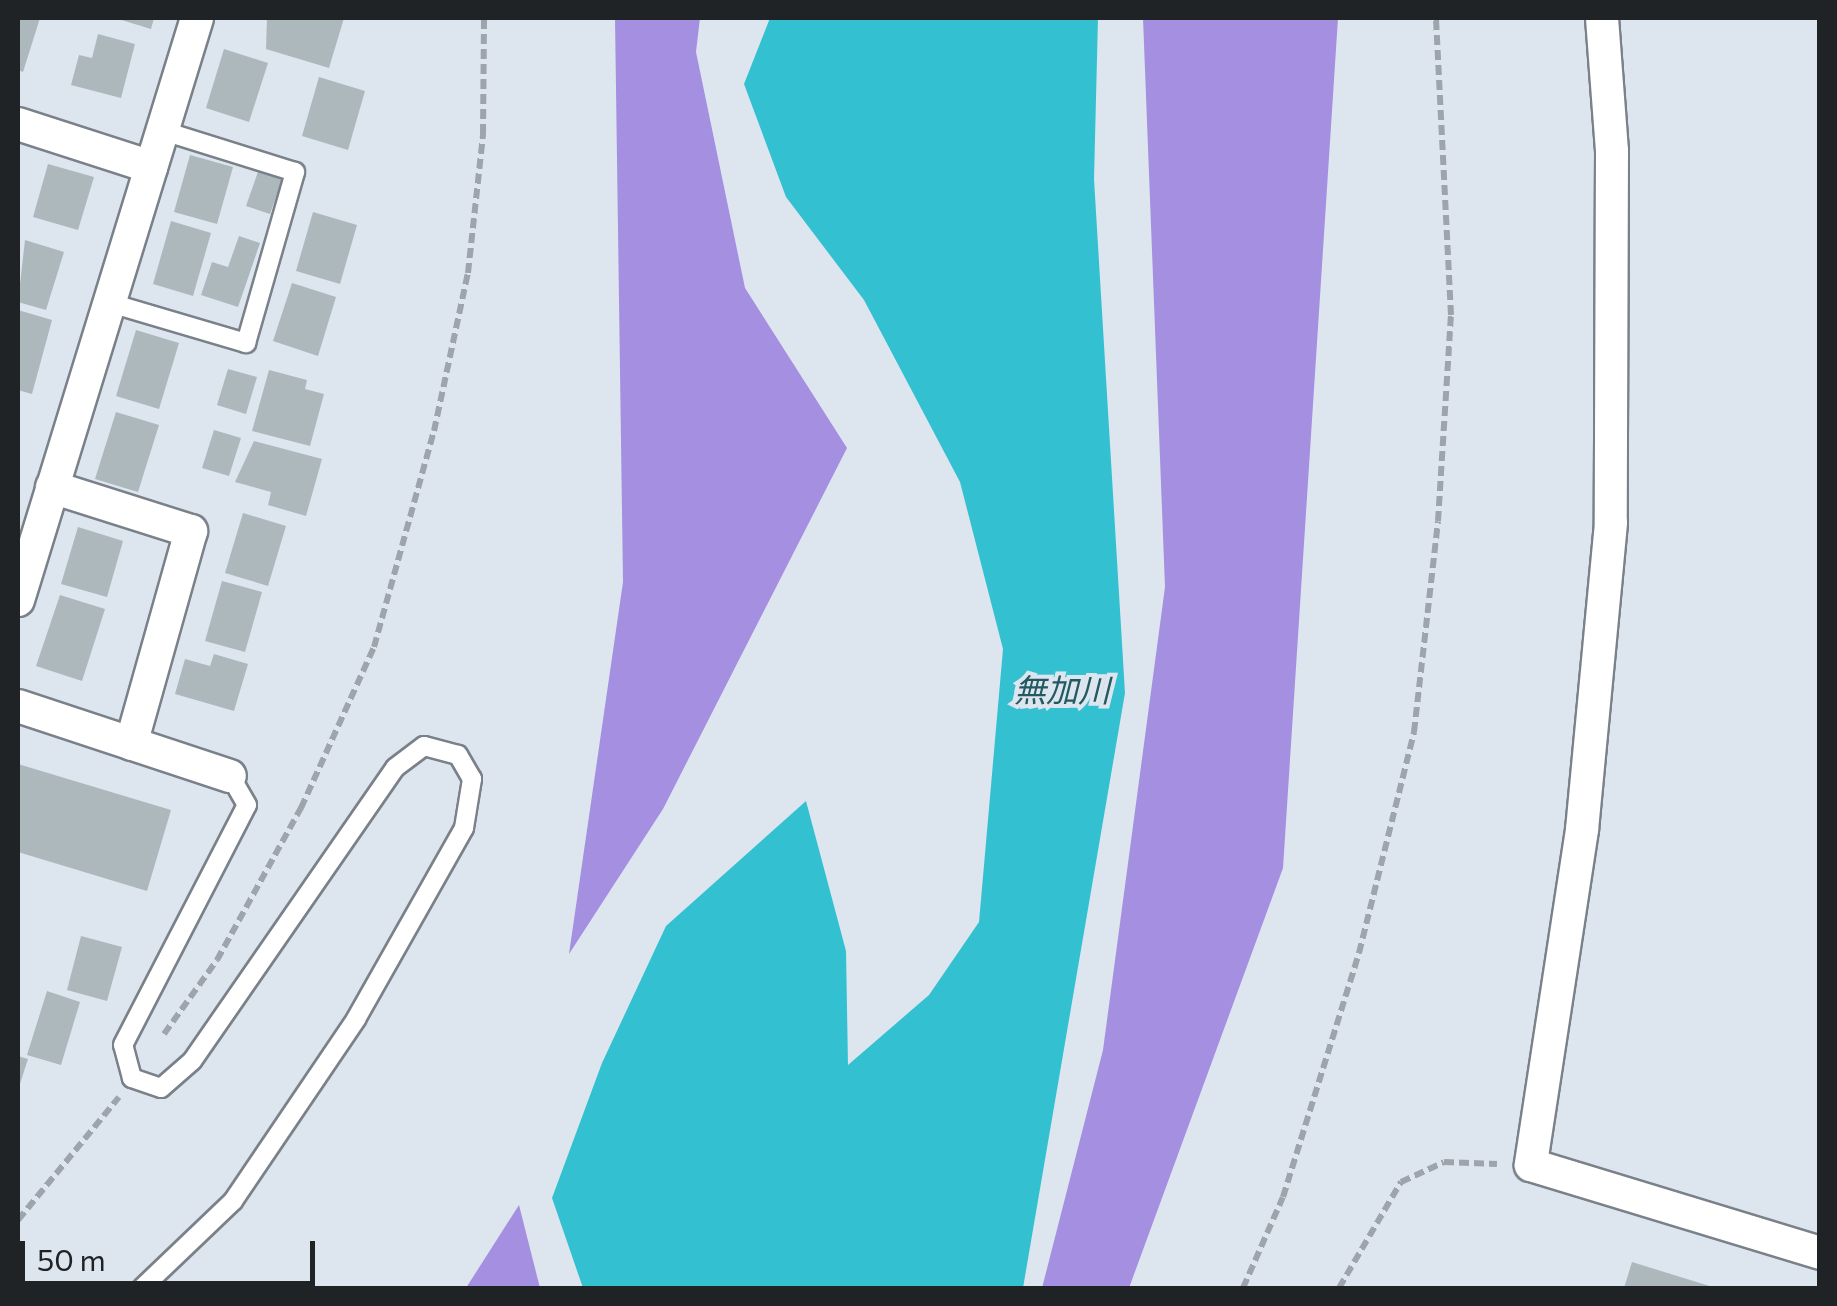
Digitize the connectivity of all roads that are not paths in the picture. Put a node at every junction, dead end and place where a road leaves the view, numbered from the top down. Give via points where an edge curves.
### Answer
1 (197, 18) edge
2 (1602, 18) edge
3 (18, 124) edge
4 (162, 130) junction
5 (152, 167) junction
6 (110, 303) junction
7 (52, 488) junction
8 (18, 600) edge
9 (18, 706) edge
10 (131, 744) junction
11 (230, 776) joint
12 (1820, 1253) edge
13 (142, 1288) edge

1 - 4 street
2 - 12 street via 1612,151 1611,523 1582,830 1532,1165
3 - 5 street
4 - 5 street
4 - 6 lane via 295,172 246,344
5 - 6 street
6 - 7 street
7 - 8 street
7 - 10 street via 191,531
9 - 10 street
10 - 11 street
11 - 13 lane via 248,805 123,1045 132,1078 160,1088 192,1061 394,768 424,746 458,756 472,780 464,828 356,1019 233,1201

